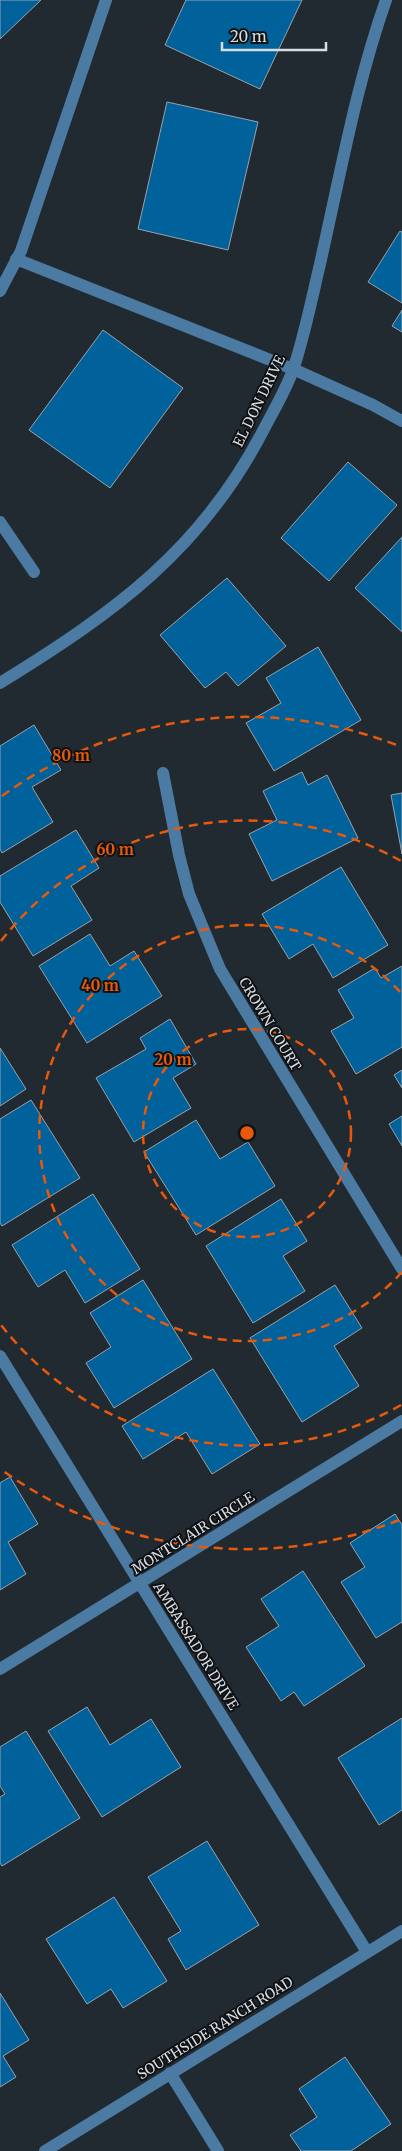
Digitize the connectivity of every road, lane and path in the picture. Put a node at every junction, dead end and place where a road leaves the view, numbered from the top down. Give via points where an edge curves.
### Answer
1 (106, 0) edge
2 (386, 0) edge
3 (16, 259) junction
4 (0, 291) edge
5 (293, 369) junction
6 (402, 420) edge
7 (0, 522) edge
8 (34, 572) dead end
9 (0, 683) edge
10 (163, 773) dead end
11 (402, 1269) edge
12 (0, 1356) edge
13 (402, 1421) edge
14 (140, 1583) junction
15 (0, 1669) edge
16 (402, 1931) edge
17 (367, 1952) junction
18 (170, 2074) junction
19 (44, 2151) edge
20 (218, 2151) edge

1 - 3 street
2 - 5 street, EL DON DRIVE via 365,69
3 - 4 street
3 - 5 street
5 - 6 street
5 - 9 street, EL DON DRIVE via 252,452 200,526 166,564 100,618
7 - 8 street
10 - 11 street, CROWN COURT via 189,894 220,969
12 - 14 street, AMBASSADOR DRIVE
13 - 14 street, MONTCLAIR CIRCLE
14 - 15 street, MONTCLAIR CIRCLE
14 - 17 street, AMBASSADOR DRIVE
16 - 17 street, SOUTHSIDE RANCH ROAD
17 - 18 street, SOUTHSIDE RANCH ROAD
18 - 19 street, SOUTHSIDE RANCH ROAD
18 - 20 street

